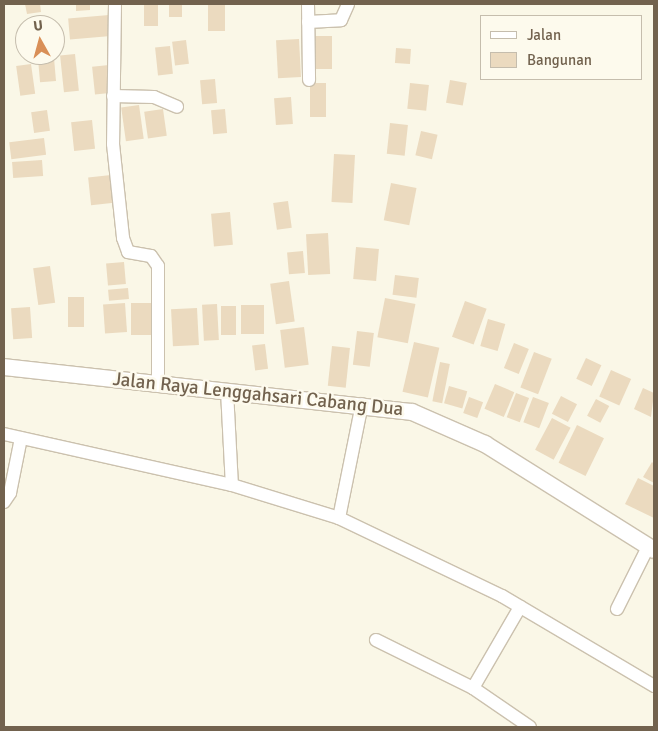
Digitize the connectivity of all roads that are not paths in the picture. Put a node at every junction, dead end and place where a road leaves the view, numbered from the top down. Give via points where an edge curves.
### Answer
1 (115, 4) edge
2 (308, 4) edge
3 (348, 4) edge
4 (308, 22) junction
5 (309, 80) dead end
6 (113, 96) junction
7 (177, 107) dead end
8 (4, 367) edge
9 (158, 384) junction
10 (227, 391) junction
11 (362, 404) junction
12 (4, 434) edge
13 (21, 438) junction
14 (232, 485) junction
15 (4, 502) edge
16 (340, 518) junction
17 (651, 549) edge
18 (520, 607) junction
19 (617, 609) dead end
20 (376, 640) dead end
21 (654, 686) edge
22 (473, 688) junction
23 (530, 727) edge

1 - 6 street
2 - 4 street
3 - 4 street via 341,20
4 - 5 street
6 - 7 street via 154,96
6 - 9 street via 114,144 126,249 156,259 158,266
8 - 9 street, Jalan Raya Lenggahsari Cabang Dua
9 - 10 street, Jalan Raya Lenggahsari Cabang Dua
10 - 11 street, Jalan Raya Lenggahsari Cabang Dua
10 - 14 street
11 - 16 street
11 - 17 street, Jalan Raya Lenggahsari Cabang Dua via 412,412 449,425
12 - 13 street
13 - 14 street
13 - 15 street via 10,493
14 - 16 street
16 - 18 street
17 - 19 street
18 - 21 street
18 - 22 street
20 - 22 street
22 - 23 street

